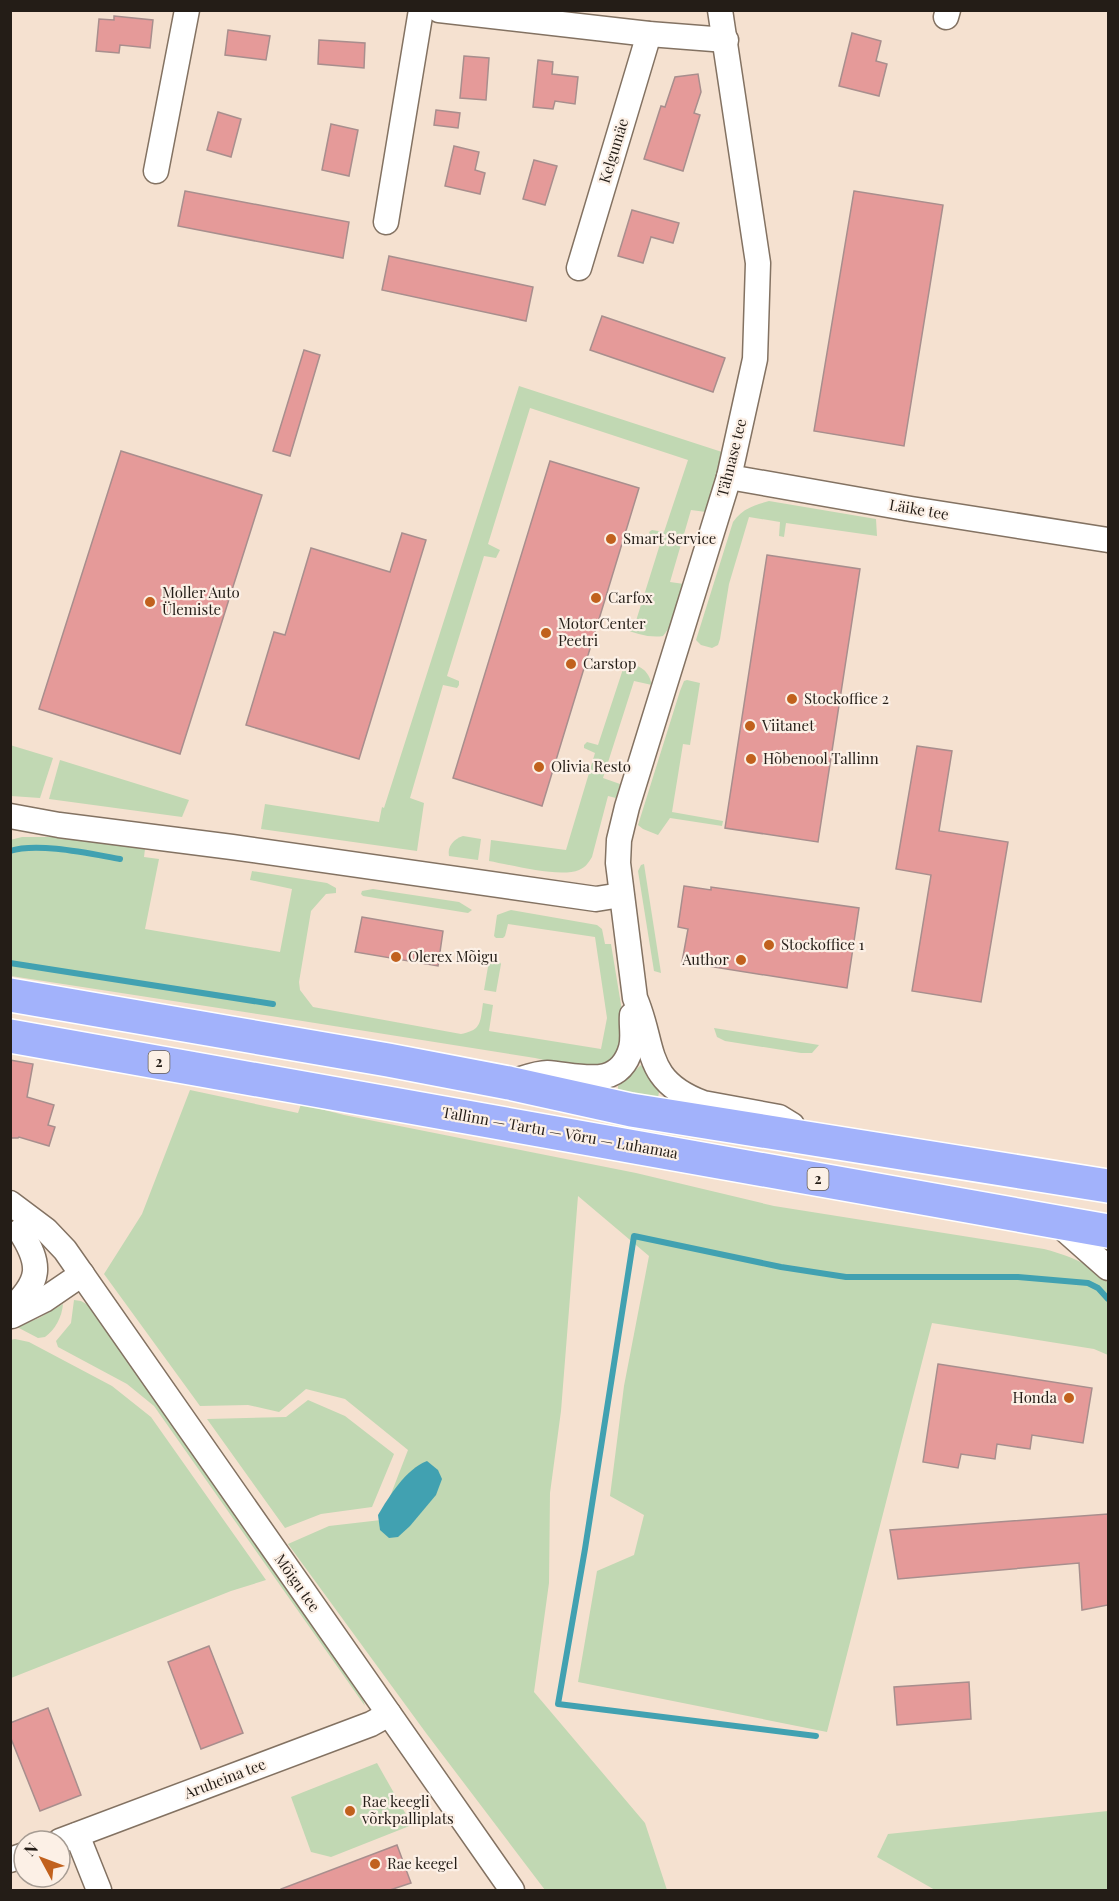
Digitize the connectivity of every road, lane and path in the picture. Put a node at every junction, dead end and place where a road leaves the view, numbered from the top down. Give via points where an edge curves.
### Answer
1 (188, 10) edge
2 (421, 10) edge
3 (439, 10) edge
4 (720, 10) edge
5 (649, 34) junction
6 (726, 40) junction
7 (156, 171) dead end
8 (387, 222) dead end
9 (579, 268) dead end
10 (729, 477) junction
11 (1108, 540) edge
12 (10, 816) edge
13 (59, 825) junction
14 (10, 831) edge
15 (621, 895) junction
16 (10, 994) edge
17 (635, 998) junction
18 (10, 1036) edge
19 (509, 1083) junction
20 (814, 1138) junction
21 (1108, 1186) edge
22 (10, 1203) edge
23 (1056, 1222) junction
24 (15, 1227) edge
25 (1108, 1231) edge
26 (1108, 1268) edge
27 (82, 1274) junction
28 (10, 1310) edge
29 (10, 1316) edge
30 (389, 1713) junction
31 (72, 1837) edge
32 (72, 1843) edge
33 (99, 1890) edge
34 (512, 1890) edge

1 - 7 street
2 - 8 street
3 - 5 street
4 - 6 street, Tähnase tee
5 - 6 street
5 - 9 street, Kelgumäe
6 - 10 street, Tähnase tee via 758,263 755,359
10 - 11 street, Läike tee
10 - 15 street, Tähnase tee via 627,807 618,851
12 - 13 street
13 - 14 street
13 - 15 street via 596,899
15 - 17 street, Tähnase tee
16 - 19 highway
17 - 19 street via 631,1047 622,1067 612,1074 581,1078 545,1073
17 - 20 street via 649,1049 669,1084 703,1102 779,1117
18 - 23 highway, Tallinn — Tartu — Võru — Luhamaa / 2
19 - 20 highway via 631,1110
20 - 21 highway
22 - 27 street, Mõigu tee via 46,1230
23 - 25 highway, Tallinn — Tartu — Võru — Luhamaa / 2
23 - 26 street
24 - 27 street, Mõigu tee
24 - 28 street via 36,1259 36,1271 30,1288
27 - 29 street via 44,1300
27 - 30 street, Mõigu tee
30 - 31 street, Aruheina tee via 371,1724
30 - 34 street, Mõigu tee
32 - 33 street

